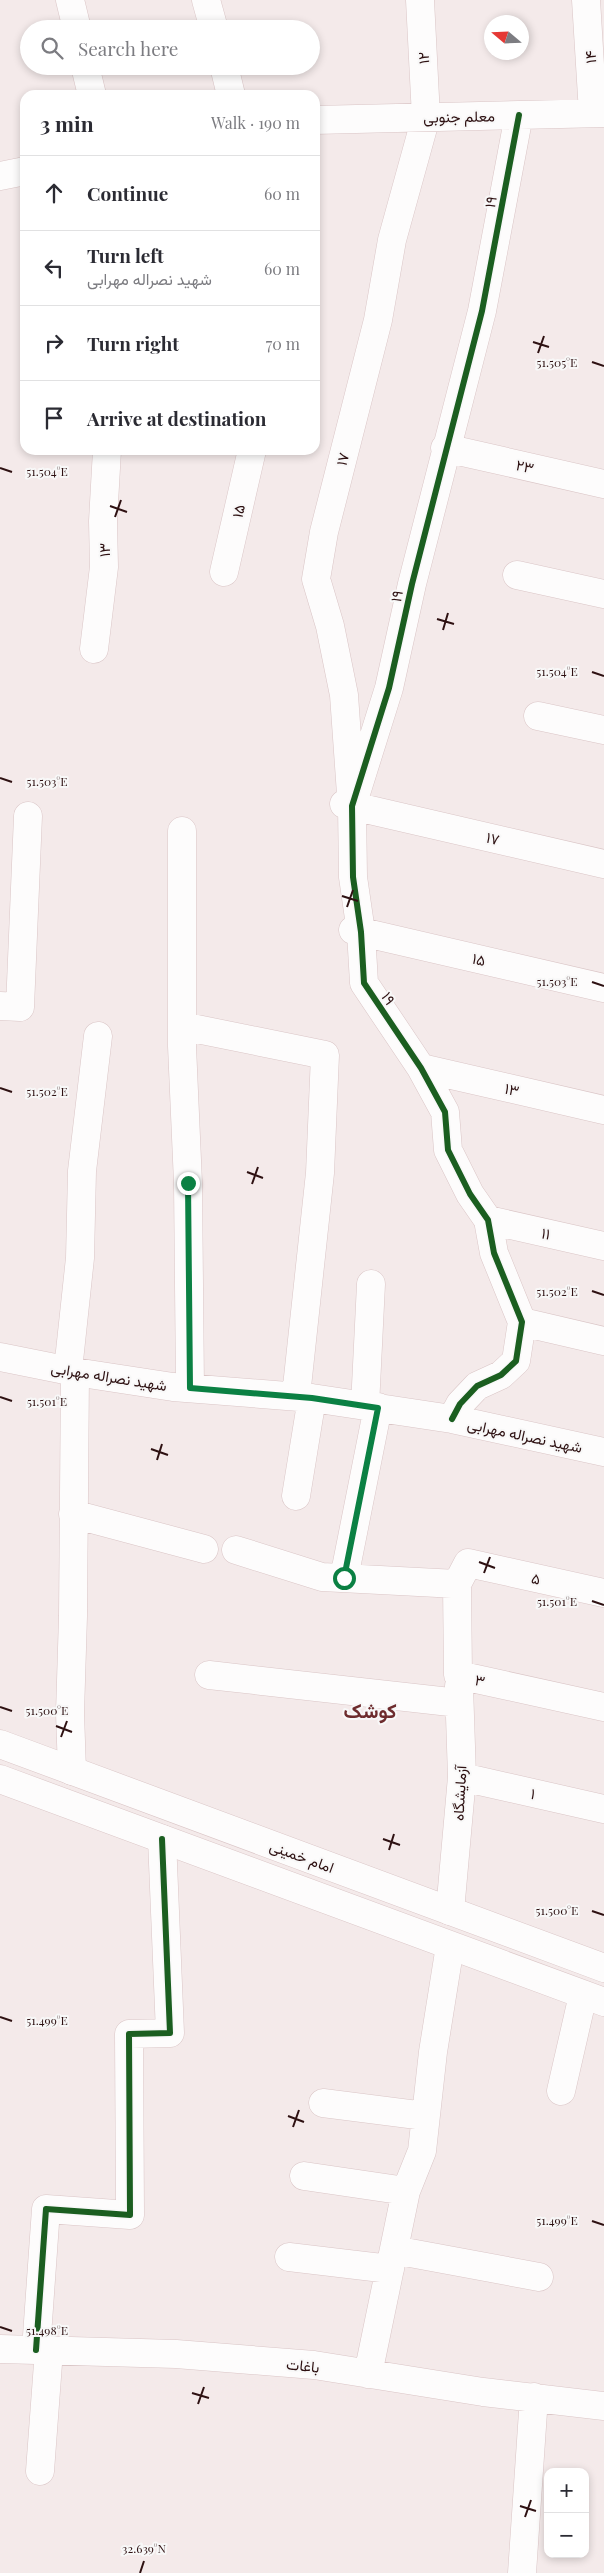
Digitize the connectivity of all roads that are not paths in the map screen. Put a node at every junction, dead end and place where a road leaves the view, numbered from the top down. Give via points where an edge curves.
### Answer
1 (70, 0) edge
2 (206, 0) edge
3 (420, 0) edge
4 (586, 0) edge
5 (75, 20) edge
6 (212, 20) edge
7 (87, 75) edge
8 (226, 75) edge
9 (91, 90) edge
10 (231, 90) edge
11 (599, 113) edge
12 (519, 115) junction
13 (426, 117) junction
14 (320, 120) edge
15 (20, 171) edge
16 (0, 176) edge
17 (445, 448) junction
18 (107, 455) edge
19 (251, 455) edge
20 (604, 484) edge
21 (224, 572) dead end
22 (517, 575) dead end
23 (604, 594) edge
24 (94, 648) dead end
25 (538, 716) dead end
26 (604, 730) edge
27 (348, 805) junction
28 (28, 816) dead end
29 (182, 831) dead end
30 (604, 864) edge
31 (357, 931) junction
32 (604, 988) edge
33 (0, 1006) edge
34 (182, 1026) junction
35 (98, 1036) dead end
36 (420, 1068) junction
37 (604, 1110) edge
38 (488, 1220) junction
39 (604, 1246) edge
40 (371, 1284) dead end
41 (522, 1322) junction
42 (604, 1341) edge
43 (0, 1357) edge
44 (71, 1371) junction
45 (190, 1388) junction
46 (304, 1397) junction
47 (371, 1407) junction
48 (452, 1419) junction
49 (604, 1452) edge
50 (296, 1496) dead end
51 (73, 1514) junction
52 (204, 1549) dead end
53 (236, 1550) dead end
54 (463, 1573) junction
55 (344, 1578) junction
56 (604, 1593) edge
57 (210, 1675) dead end
58 (458, 1675) junction
59 (459, 1704) junction
60 (604, 1707) edge
61 (0, 1744) edge
62 (72, 1771) junction
63 (462, 1778) junction
64 (0, 1779) edge
65 (604, 1809) edge
66 (162, 1839) junction
67 (450, 1911) junction
68 (450, 1946) junction
69 (604, 1947) edge
70 (574, 1957) junction
71 (604, 1968) edge
72 (594, 1999) edge
73 (561, 2090) dead end
74 (324, 2103) dead end
75 (425, 2116) junction
76 (304, 2176) dead end
77 (406, 2191) junction
78 (289, 2257) dead end
79 (392, 2260) junction
80 (539, 2277) dead end
81 (0, 2349) edge
82 (42, 2350) junction
83 (368, 2374) junction
84 (534, 2398) junction
85 (604, 2406) edge
86 (40, 2471) dead end
87 (522, 2573) edge

1 - 5 street
2 - 6 street
3 - 13 street, ۱۲
4 - 11 street, ۱۴
7 - 9 street
8 - 10 street
11 - 12 street, معلم جنوبی
12 - 13 street, معلم جنوبی
12 - 17 street, ۱۹ via 482,311
13 - 14 street, معلم جنوبی
13 - 27 street, ۱۷ via 392,240 378,320 324,532 316,579 330,626 344,695
15 - 16 street
17 - 20 street, ۲۳
17 - 27 street, ۱۹ via 389,688
18 - 24 street, ۱۳ via 104,567
19 - 21 street, ۱۵
22 - 23 street
25 - 26 street
27 - 30 street, ۱۷
27 - 31 street, ۱۹
28 - 33 street via 20,1007
29 - 34 street
31 - 32 street, ۱۵
31 - 36 street, ۱۹ via 364,983
34 - 45 street via 188,1183
34 - 46 street via 325,1055
35 - 44 street via 82,1171 80,1258
36 - 37 street, ۱۳
36 - 38 street, ۱۹ via 445,1112 448,1150 470,1194
38 - 39 street, ۱۱
38 - 41 street via 494,1252
40 - 47 street
41 - 42 street
41 - 48 street via 516,1361 501,1375 477,1386 460,1404
43 - 44 street, شهید نصراله مهرابی
44 - 45 street, شهید نصراله مهرابی
44 - 51 street
45 - 46 street, شهید نصراله مهرابی
46 - 47 street, شهید نصراله مهرابی
46 - 50 street
47 - 48 street, شهید نصراله مهرابی
47 - 55 street
48 - 49 street, شهید نصراله مهرابی
51 - 52 street
51 - 62 street
53 - 55 street via 322,1577
54 - 55 street via 415,1583
54 - 56 street, ۵
54 - 58 street, ۳
57 - 59 street
58 - 59 street, آزمایشگاه
58 - 60 street, ۳
59 - 63 street, آزمایشگاه
61 - 62 street, امام خمینی
62 - 67 street, امام خمینی
63 - 65 street, ۱
63 - 67 street, آزمایشگاه
64 - 66 street
66 - 68 street
66 - 82 street via 170,2033 129,2034 130,2215 46,2209
67 - 70 street, امام خمینی
68 - 72 street
68 - 75 street
69 - 70 street
70 - 71 street, امام خمینی
72 - 73 street
74 - 75 street
75 - 77 street via 422,2151
76 - 77 street
77 - 79 street
78 - 79 street
79 - 80 street
79 - 83 street
81 - 82 street, باغات
82 - 83 street, باغات via 176,2354 314,2365
82 - 86 street
83 - 84 street, باغات
84 - 85 street, باغات
84 - 87 street

